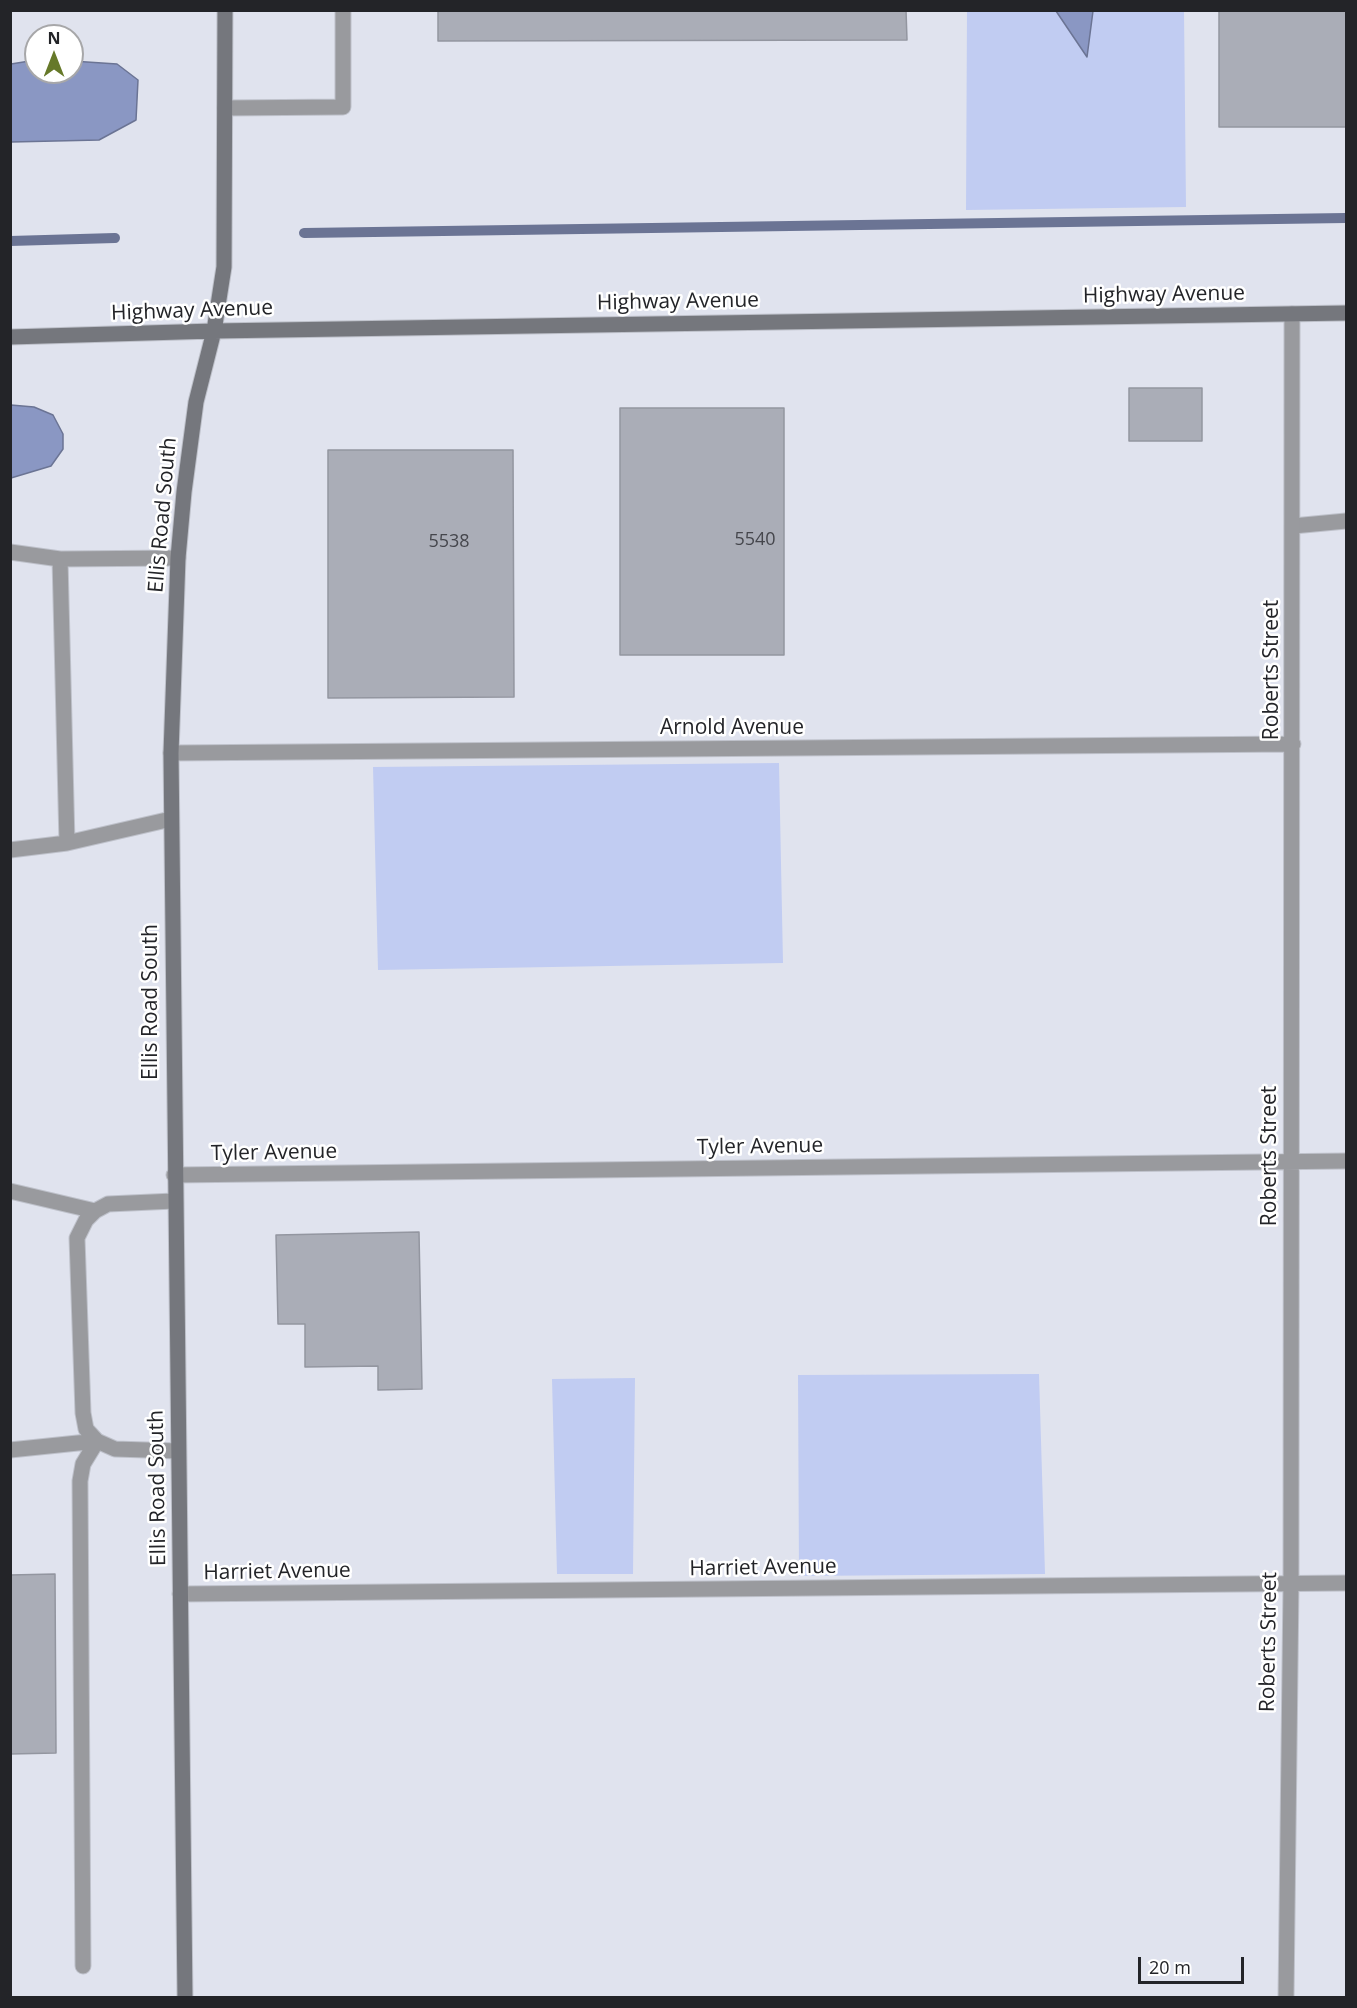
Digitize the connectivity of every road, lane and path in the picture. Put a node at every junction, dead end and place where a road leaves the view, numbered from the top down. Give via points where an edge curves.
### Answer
1 (225, 10) edge
2 (344, 10) edge
3 (225, 108) junction
4 (1347, 313) edge
5 (1292, 314) junction
6 (214, 331) junction
7 (10, 337) edge
8 (1347, 521) edge
9 (1293, 526) junction
10 (10, 552) edge
11 (178, 558) junction
12 (60, 559) junction
13 (1293, 744) junction
14 (171, 753) junction
15 (171, 819) junction
16 (67, 843) junction
17 (10, 850) edge
18 (1347, 1161) edge
19 (1290, 1162) junction
20 (174, 1175) junction
21 (10, 1191) edge
22 (174, 1202) junction
23 (95, 1211) junction
24 (97, 1441) junction
25 (10, 1450) edge
26 (178, 1451) junction
27 (1347, 1583) edge
28 (1291, 1584) junction
29 (180, 1594) junction
30 (83, 1966) dead end
31 (185, 1998) edge
32 (1286, 1998) edge

1 - 3 street, Ellis Road South
2 - 3 street via 343,106
3 - 6 street, Ellis Road South via 224,267
4 - 5 street, Highway Avenue
5 - 6 street, Highway Avenue
5 - 9 street, Roberts Street
6 - 7 street, Highway Avenue
6 - 11 street, Ellis Road South via 196,402
8 - 9 street
9 - 13 street, Roberts Street
10 - 12 street
11 - 12 street
11 - 14 street, Ellis Road South
12 - 16 street
13 - 14 street, Arnold Avenue
13 - 19 street, Roberts Street
14 - 15 street, Ellis Road South
15 - 16 street
15 - 20 street, Ellis Road South
16 - 17 street
18 - 19 street, Tyler Avenue
19 - 20 street, Tyler Avenue
19 - 28 street, Roberts Street
20 - 22 street, Ellis Road South
21 - 23 street
22 - 23 street via 108,1204
22 - 26 street, Ellis Road South
23 - 24 street via 77,1238 83,1413 86,1428
24 - 25 street
24 - 26 street via 115,1449
24 - 30 street via 83,1464 80,1481
26 - 29 street, Ellis Road South
27 - 28 street, Harriet Avenue
28 - 29 street, Harriet Avenue
28 - 32 street, Roberts Street
29 - 31 street, Ellis Road South

